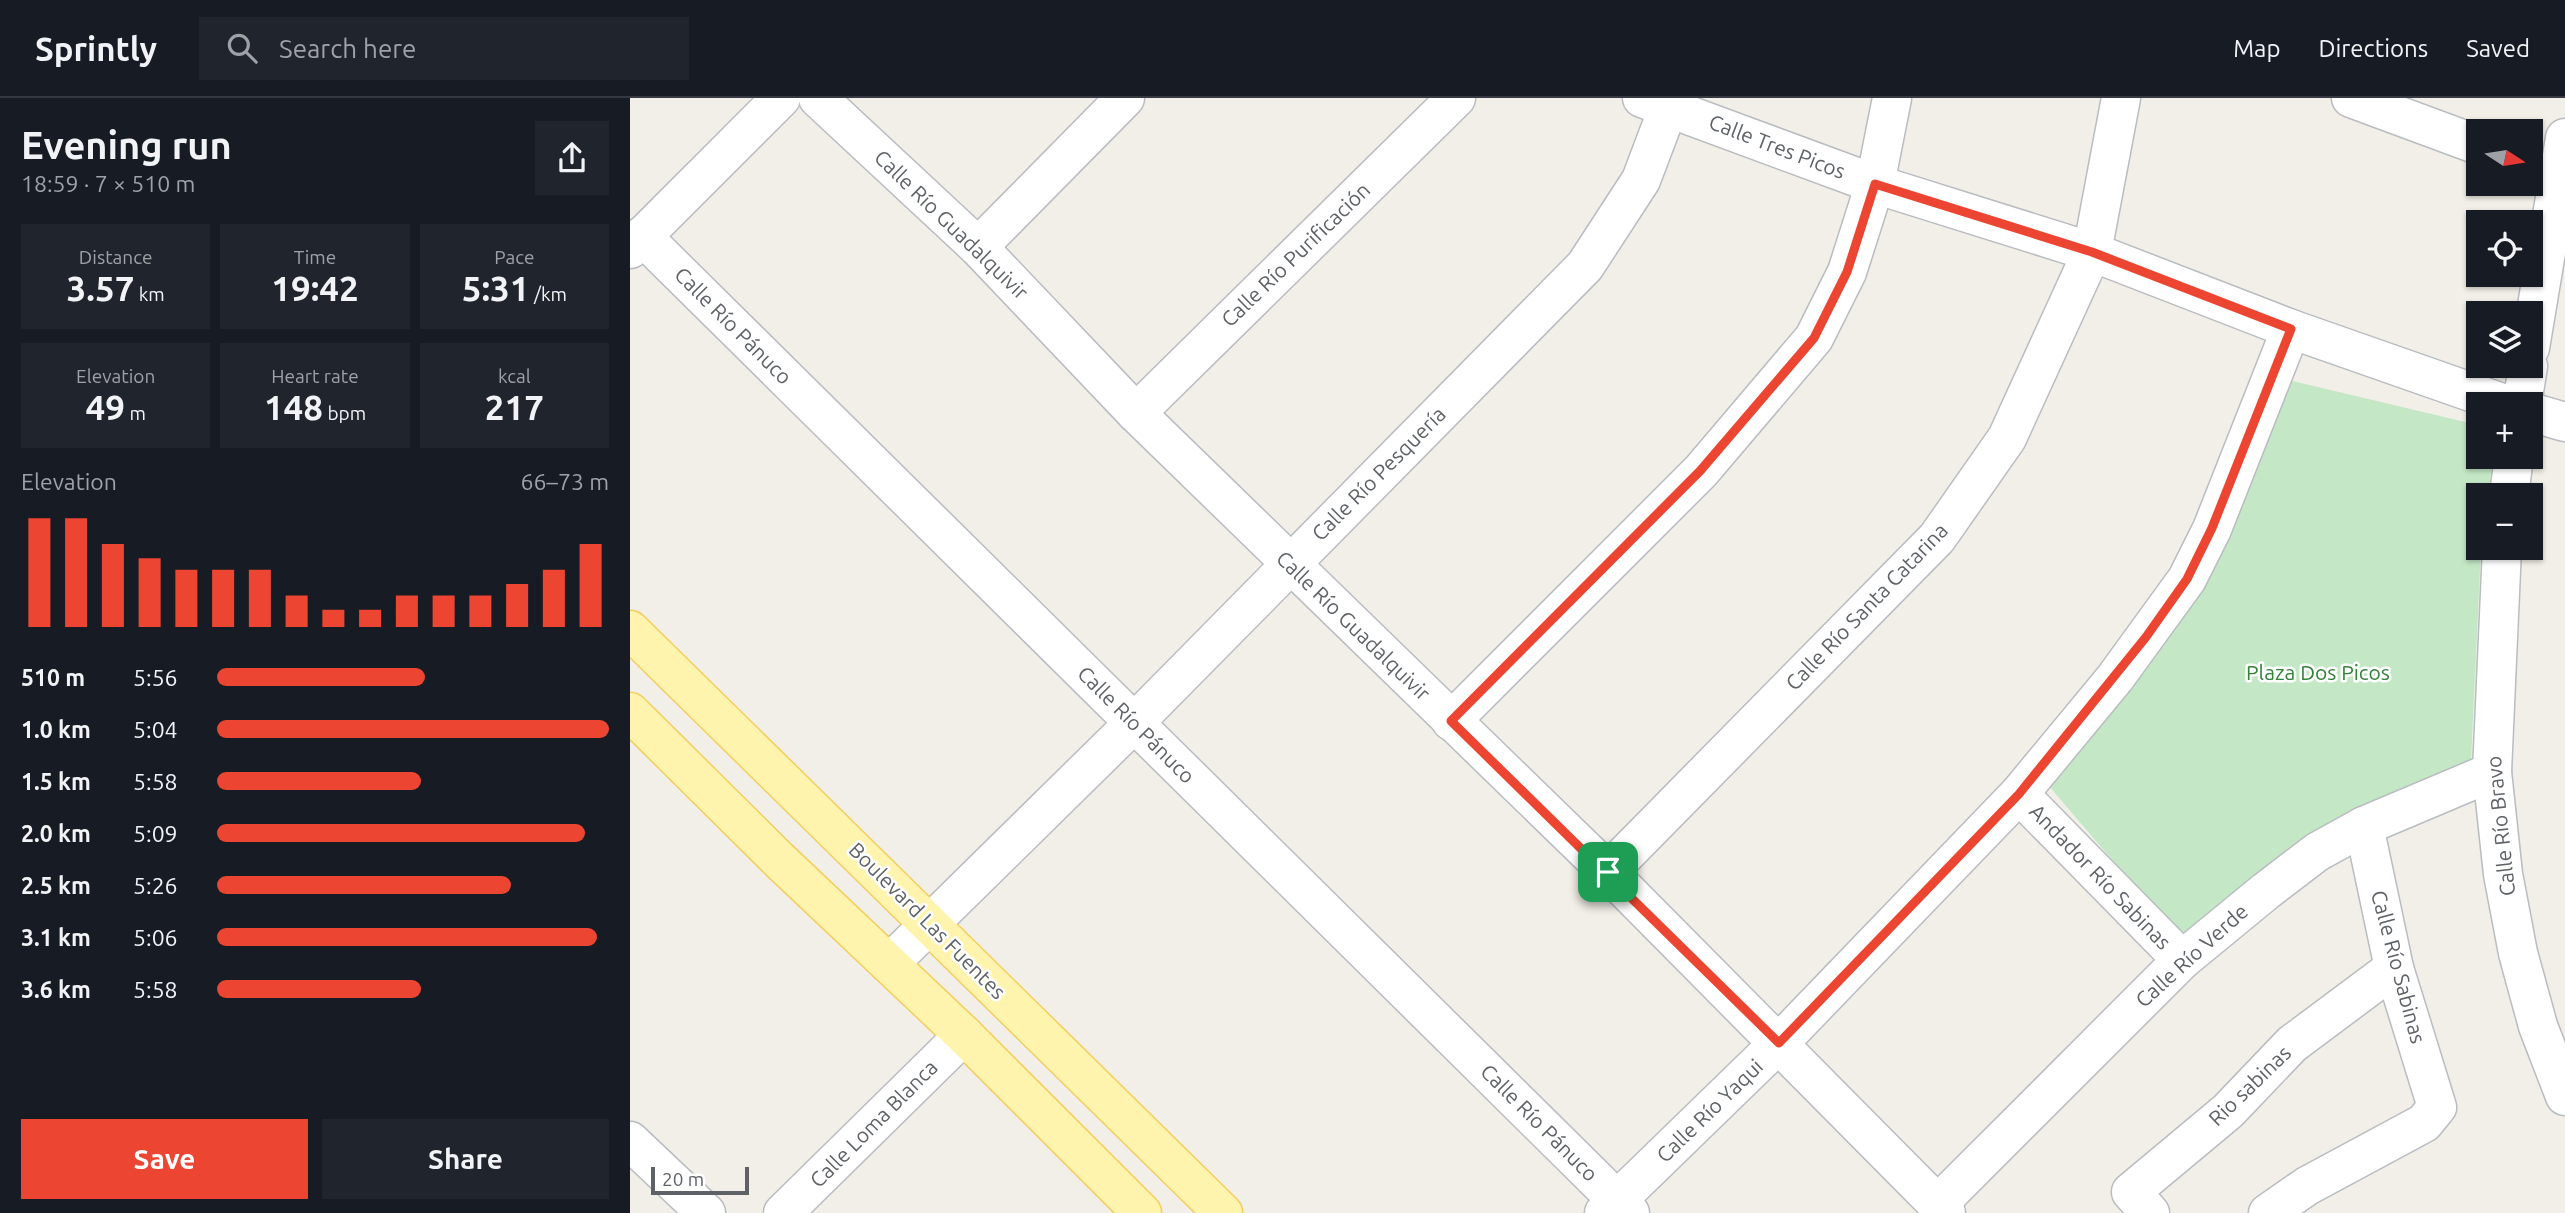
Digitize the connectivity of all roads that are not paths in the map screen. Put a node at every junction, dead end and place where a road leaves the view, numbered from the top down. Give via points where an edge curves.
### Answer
1 (781, 98) edge
2 (818, 98) edge
3 (1125, 98) edge
4 (1456, 98) edge
5 (1892, 98) edge
6 (2121, 98) edge
7 (2351, 98) edge
8 (1661, 101) edge
9 (2565, 138) edge
10 (2466, 141) edge
11 (2551, 172) edge
12 (1875, 184) junction
13 (636, 243) edge
14 (978, 247) junction
15 (2092, 252) junction
16 (2536, 301) edge
17 (2291, 329) junction
18 (2471, 392) edge
19 (1136, 413) junction
20 (2543, 416) edge
21 (2565, 422) edge
22 (2501, 560) edge
23 (1289, 565) junction
24 (630, 630) edge
25 (630, 712) edge
26 (1451, 721) junction
27 (1133, 723) junction
28 (2492, 772) junction
29 (2019, 794) junction
30 (2364, 826) junction
31 (1608, 872) junction
32 (931, 925) junction
33 (2182, 960) junction
34 (889, 964) junction
35 (2394, 968) junction
36 (964, 1035) junction
37 (1779, 1043) junction
38 (2565, 1096) edge
39 (630, 1141) edge
40 (1617, 1209) edge
41 (1942, 1209) edge
42 (706, 1213) edge
43 (783, 1213) edge
44 (1142, 1213) edge
45 (1223, 1213) edge
46 (2150, 1213) edge
47 (2268, 1213) edge

1 - 13 street
2 - 14 street, Calle Río Guadalquivir
3 - 14 street
4 - 19 street, Calle Río Purificación
5 - 12 street
6 - 15 street, Calle Río Santa Catarina
7 - 10 street
8 - 12 street, Calle Tres Picos
8 - 23 street, Calle Río Pesquería via 1641,180 1586,266
9 - 11 street
11 - 16 street
12 - 15 street, Calle Tres Picos
12 - 26 street via 1847,272 1814,338 1700,471
13 - 27 street, Calle Río Pánuco
14 - 19 street, Calle Río Guadalquivir
15 - 17 street, Calle Tres Picos
15 - 31 street, Calle Río Santa Catarina via 2007,438 1937,538
17 - 18 street, Calle Tres Picos
17 - 29 street, Calle Río Yaqui via 2187,579 2115,678
19 - 23 street, Calle Río Guadalquivir
20 - 21 street
22 - 28 street, Calle Río Bravo
23 - 26 street, Calle Río Guadalquivir
23 - 27 street, Calle Río Pesquería
24 - 32 main road, Boulevard Las Fuentes
25 - 34 main road
26 - 31 street, Calle Río Guadalquivir
27 - 32 street, Calle Río Pesquería
27 - 40 street, Calle Río Pánuco
28 - 30 street, Calle Río Verde
28 - 38 street, Calle Río Bravo via 2503,874 2518,953 2538,1027
29 - 33 street, Andador Río Sabinas
29 - 37 street, Calle Río Yaqui
30 - 33 street, Calle Río Verde via 2317,852
30 - 35 street, Calle Río Sabinas
31 - 37 street, Calle Río Guadalquivir
32 - 34 street, Calle Río Pesquería
32 - 45 main road, Boulevard Las Fuentes
33 - 41 street, Calle Río Verde
34 - 36 main road
35 - 46 street, Rio sabinas via 2292,1044 2228,1111 2131,1192
35 - 47 street, Calle Río Sabinas via 2437,1107 2424,1123 2307,1186
36 - 43 street, Calle Loma Blanca
36 - 44 main road
37 - 40 street, Calle Río Yaqui
37 - 41 street, Calle Río Guadalquivir
39 - 42 street

